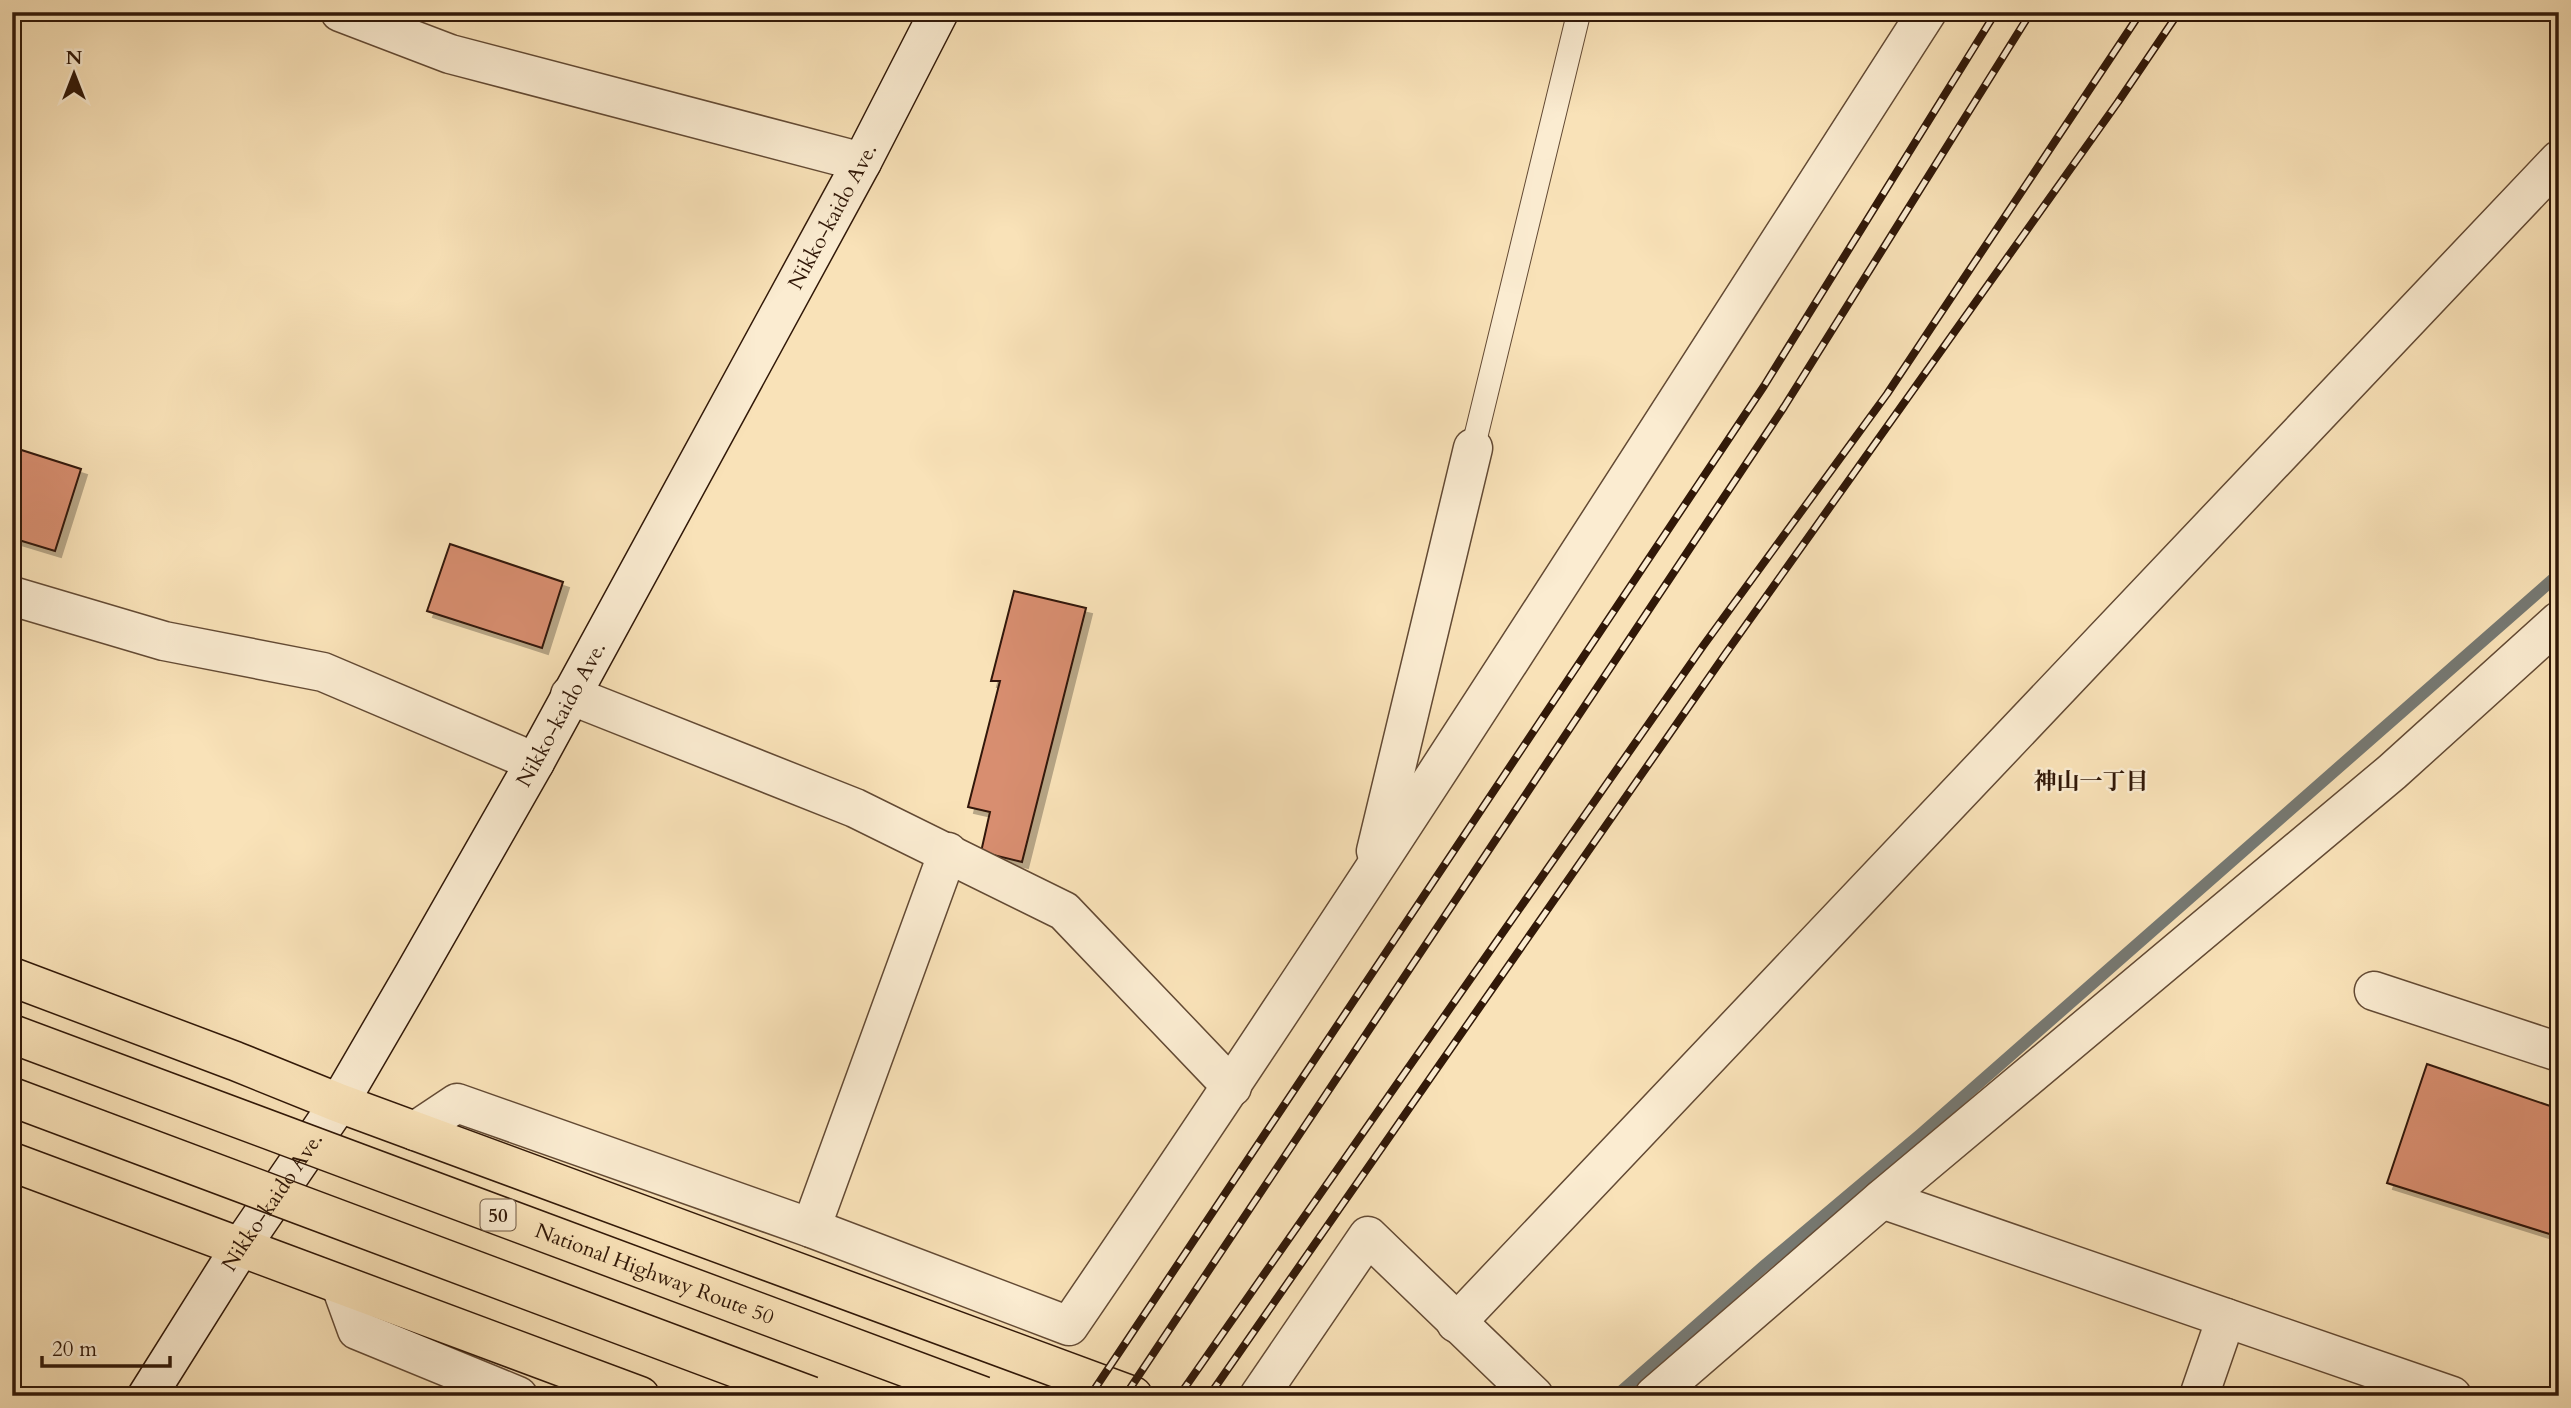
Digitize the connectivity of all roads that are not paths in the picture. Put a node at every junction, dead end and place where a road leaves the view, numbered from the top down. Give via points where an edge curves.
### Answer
1 (340, 12) edge
2 (939, 12) edge
3 (1579, 12) edge
4 (1927, 12) edge
5 (2559, 160) edge
6 (862, 162) junction
7 (1473, 448) joint
8 (12, 596) edge
9 (2559, 621) edge
10 (570, 695) junction
11 (535, 762) junction
12 (948, 852) junction
13 (1369, 879) junction
14 (12, 977) edge
15 (2374, 991) dead end
16 (12, 1034) edge
17 (2559, 1052) edge
18 (1232, 1087) junction
19 (12, 1097) edge
20 (339, 1103) junction
21 (415, 1131) junction
22 (12, 1161) edge
23 (1882, 1199) junction
24 (811, 1228) junction
25 (240, 1248) junction
26 (341, 1286) junction
27 (2226, 1318) junction
28 (1457, 1323) junction
29 (1261, 1395) edge
30 (147, 1396) edge
31 (519, 1396) edge
32 (640, 1396) edge
33 (810, 1396) edge
34 (983, 1396) edge
35 (1133, 1396) edge
36 (1534, 1396) edge
37 (1654, 1396) edge
38 (2199, 1396) edge
39 (2452, 1396) edge

1 - 6 street via 450,54
2 - 6 street, Nikko-kaido Ave.
3 - 7 lane
4 - 13 street
5 - 28 street
6 - 10 street, Nikko-kaido Ave.
7 - 13 street
8 - 11 street via 164,641 323,672
9 - 23 street via 2392,772
10 - 11 street, Nikko-kaido Ave.
10 - 12 street via 855,808
11 - 20 street, Nikko-kaido Ave.
12 - 18 street via 1064,911
12 - 24 street
13 - 18 street
14 - 20 highway
15 - 17 street
16 - 34 highway, National Highway Route 50 / 50, bridge
18 - 24 street via 1069,1326
19 - 33 highway, bridge
20 - 21 highway
20 - 25 street, Nikko-kaido Ave.
21 - 24 street via 457,1103
21 - 35 highway
22 - 25 highway
23 - 27 street
23 - 37 street
25 - 26 highway
25 - 30 street, Nikko-kaido Ave.
26 - 31 street via 357,1330
26 - 32 highway
27 - 38 street
27 - 39 street
28 - 29 street via 1367,1236
28 - 36 street

